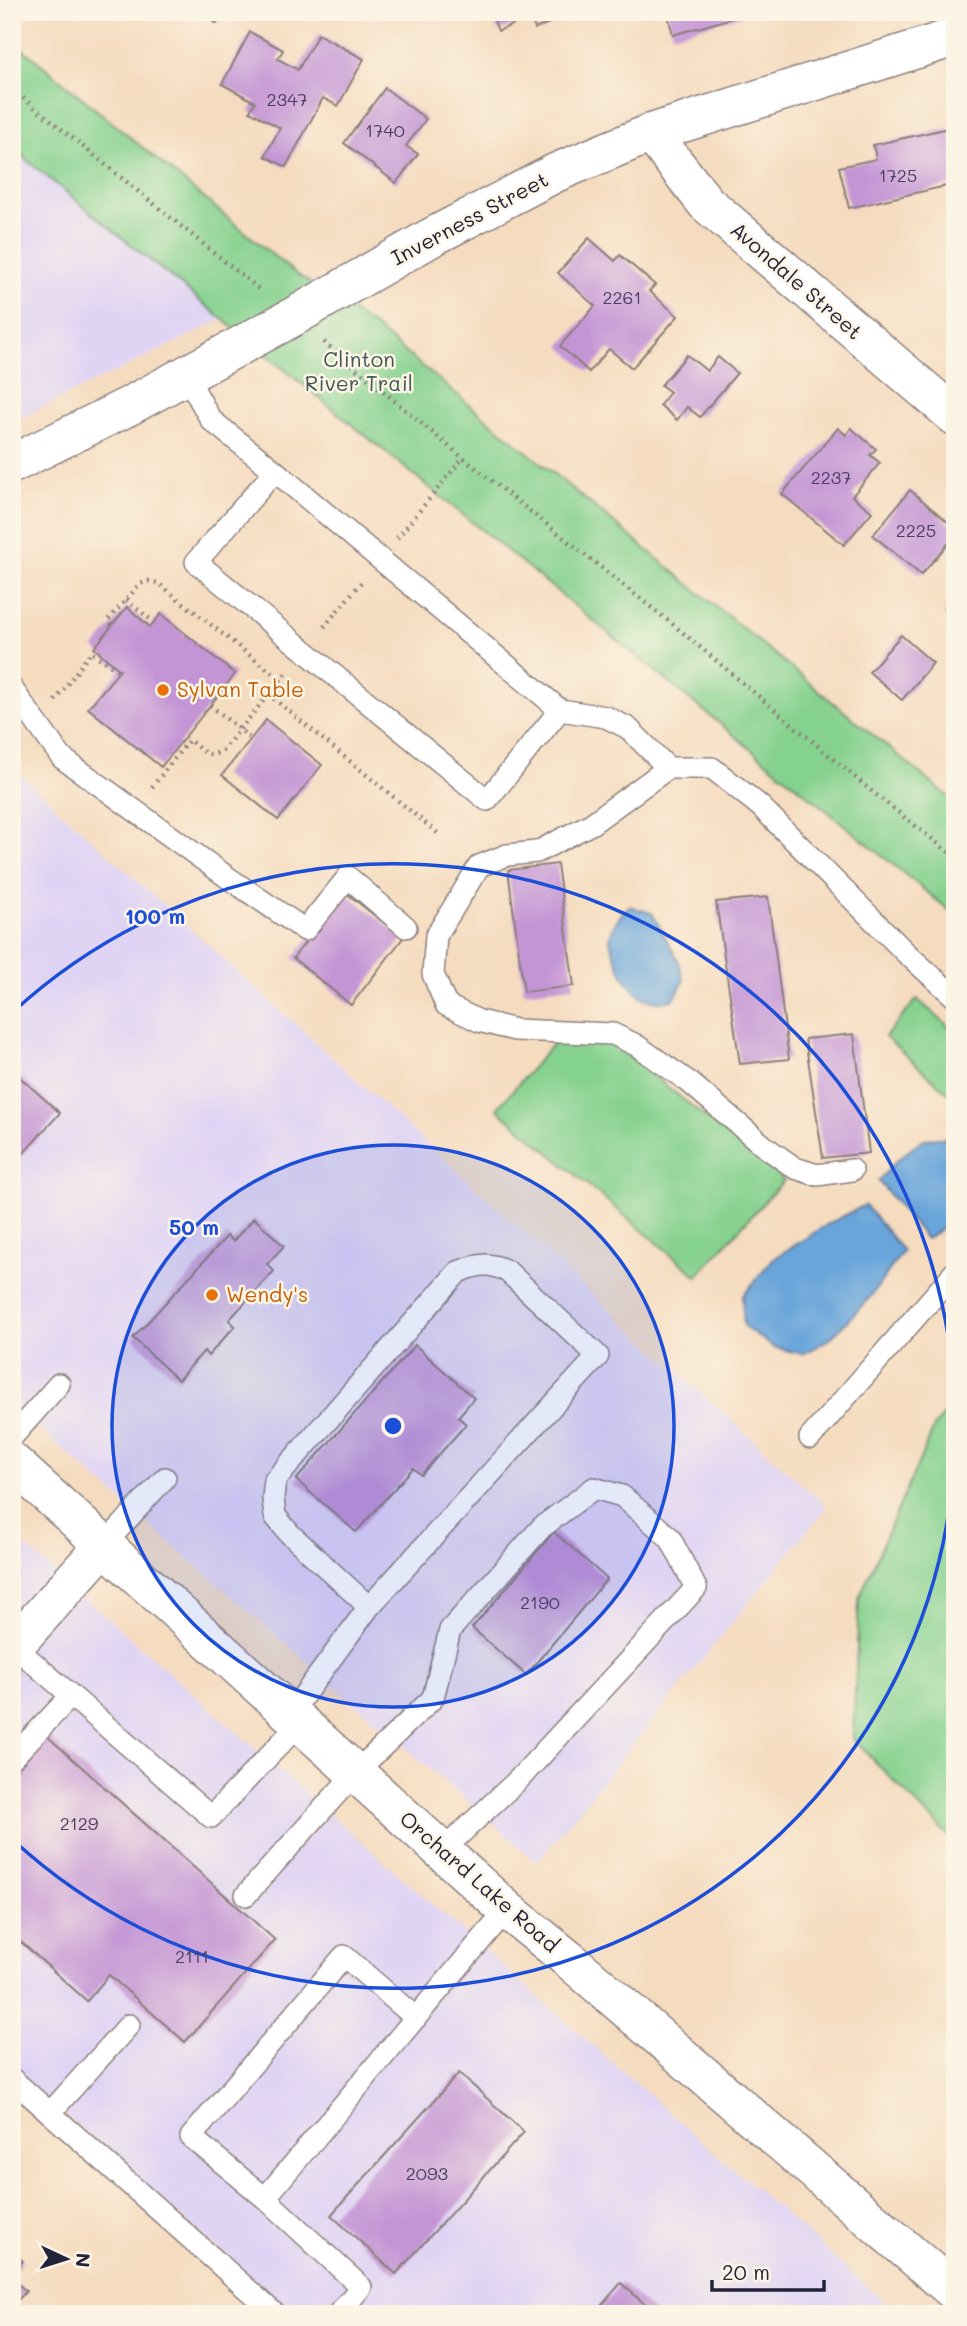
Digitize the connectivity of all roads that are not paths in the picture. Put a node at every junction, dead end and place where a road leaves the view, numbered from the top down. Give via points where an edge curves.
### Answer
1 (955, 37) edge
2 (652, 133) junction
3 (186, 375) junction
4 (955, 416) edge
5 (13, 462) edge
6 (275, 471) junction
7 (12, 689) edge
8 (560, 710) junction
9 (668, 768) junction
10 (406, 928) dead end
11 (955, 997) edge
12 (852, 1170) dead end
13 (955, 1272) edge
14 (59, 1384) dead end
15 (12, 1437) edge
16 (810, 1438) dead end
17 (12, 1462) edge
18 (165, 1478) dead end
19 (105, 1544) junction
20 (369, 1607) junction
21 (13, 1647) edge
22 (71, 1696) junction
23 (295, 1719) junction
24 (12, 1758) edge
25 (356, 1772) junction
26 (442, 1852) junction
27 (246, 1895) dead end
28 (507, 1910) junction
29 (416, 2018) junction
30 (129, 2025) dead end
31 (12, 2079) edge
32 (50, 2113) junction
33 (265, 2198) junction
34 (955, 2292) edge
35 (275, 2314) edge
36 (338, 2314) edge

1 - 2 street, Inverness Street
2 - 3 street, Inverness Street via 555,173
2 - 4 street, Avondale Street via 706,203
3 - 5 street, Inverness Street
3 - 6 lane via 211,420
6 - 8 lane
6 - 8 lane via 196,562 487,800
7 - 10 lane via 62,758 305,930 348,877
8 - 9 lane via 606,717 628,728
9 - 11 lane via 712,768 760,806
9 - 12 lane via 591,824 537,852 507,855 479,866 436,936 433,974 446,1005 478,1021 515,1030 613,1034 689,1082 794,1168 817,1175
13 - 16 lane
14 - 15 lane
17 - 19 street, Orchard Lake Road
18 - 19 lane
19 - 21 street
19 - 23 street, Orchard Lake Road
20 - 20 lane via 275,1517 275,1480 458,1272 493,1264 507,1271 598,1356
20 - 23 lane
21 - 22 lane
22 - 23 lane via 211,1817
22 - 24 lane
23 - 25 street, Orchard Lake Road
25 - 26 street, Orchard Lake Road
25 - 26 lane via 433,1698 450,1630 542,1527 583,1496 594,1488 622,1496 670,1538 696,1587 519,1779
25 - 27 lane
26 - 28 street, Orchard Lake Road
28 - 29 lane
28 - 34 street, Orchard Lake Road
29 - 33 lane
29 - 33 lane via 344,1956 200,2126 191,2137
30 - 32 lane
31 - 32 lane
32 - 35 lane
33 - 36 lane via 361,2287

